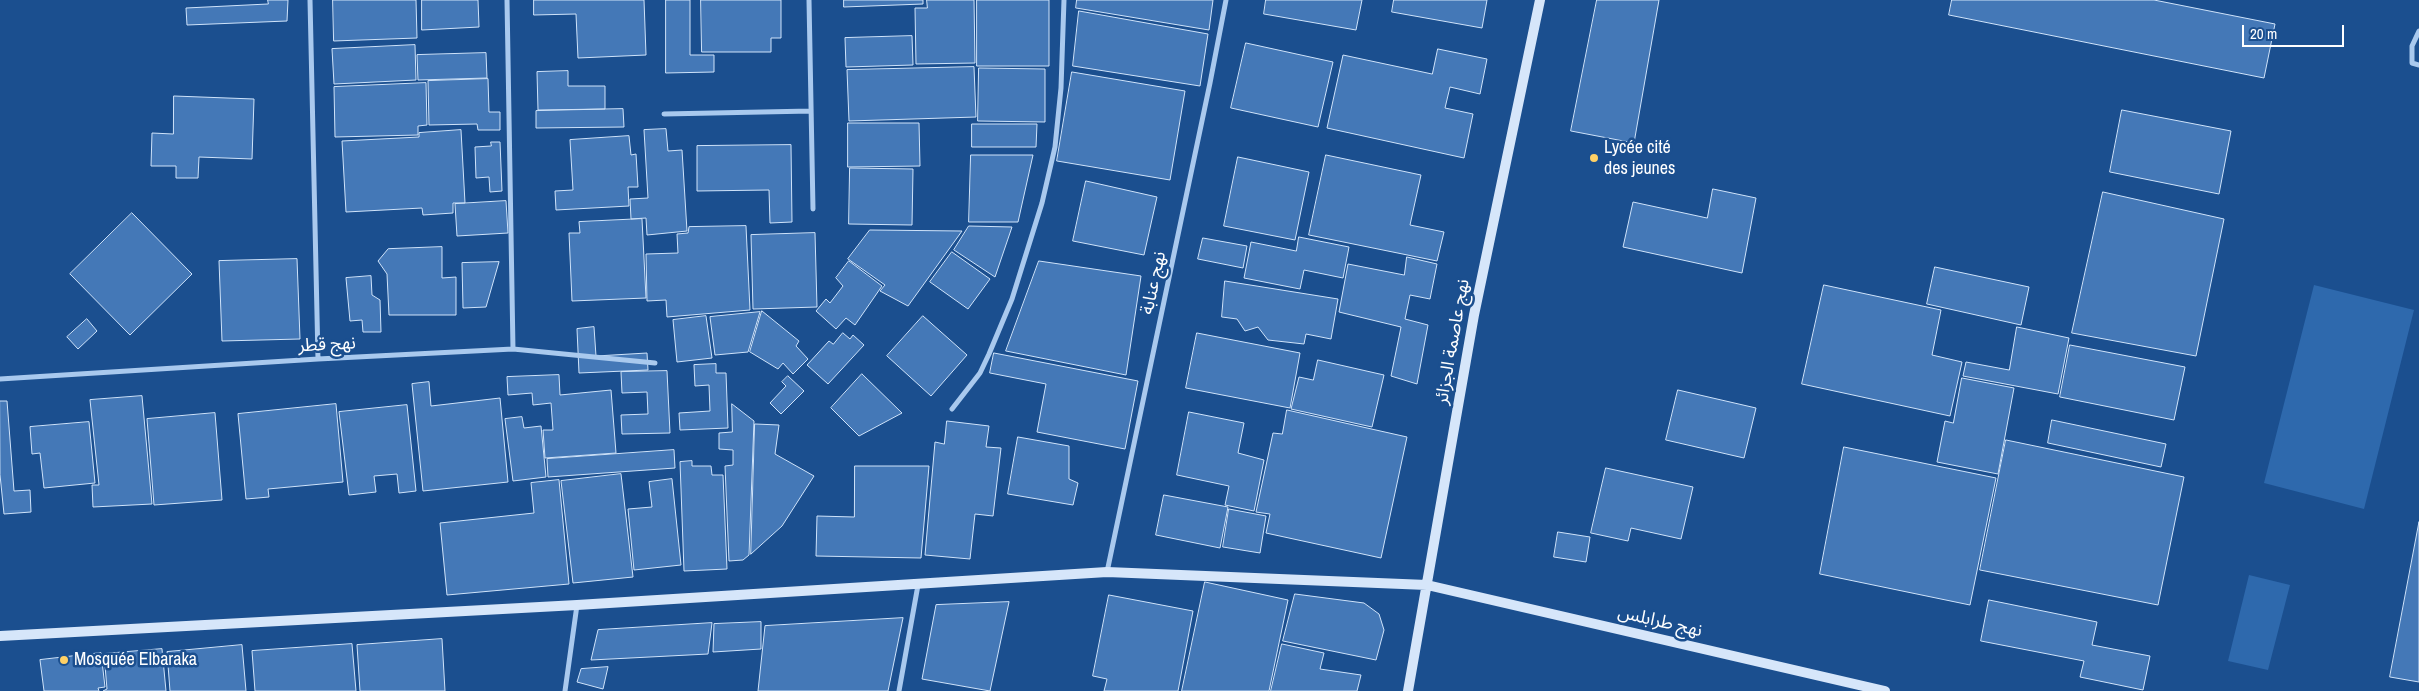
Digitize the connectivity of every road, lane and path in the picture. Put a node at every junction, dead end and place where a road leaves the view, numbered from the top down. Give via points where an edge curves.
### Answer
1 (310, 0) edge
2 (506, 0) edge
3 (809, 0) edge
4 (1064, 0) edge
5 (1226, 0) edge
6 (1540, 0) edge
7 (2419, 32) edge
8 (2419, 65) edge
9 (811, 111) junction
10 (664, 114) dead end
11 (813, 209) dead end
12 (513, 349) junction
13 (318, 359) junction
14 (655, 363) dead end
15 (0, 379) edge
16 (952, 409) dead end
17 (1107, 572) junction
18 (918, 585) junction
19 (1427, 585) junction
20 (578, 605) junction
21 (0, 636) edge
22 (565, 691) edge
23 (899, 691) edge
24 (1408, 691) edge
25 (1885, 691) edge

1 - 13 street
2 - 12 street
3 - 9 street
4 - 16 street via 1055,147 1042,203 1012,299 993,344 980,372
5 - 17 street, نهج عنابة
6 - 19 street, نهج عاصمة الجزائر via 1474,315
7 - 8 street via 2411,52 2412,63
9 - 10 street
9 - 11 street
12 - 13 street, نهج قطر
12 - 14 street, نهج قطر
13 - 15 street, نهج قطر
17 - 18 street, نهج طرابلس
17 - 19 street, نهج طرابلس
18 - 20 street, نهج طرابلس
18 - 23 street
19 - 24 street, نهج عاصمة الجزائر
19 - 25 street, نهج طرابلس
20 - 21 street, نهج طرابلس
20 - 22 street

